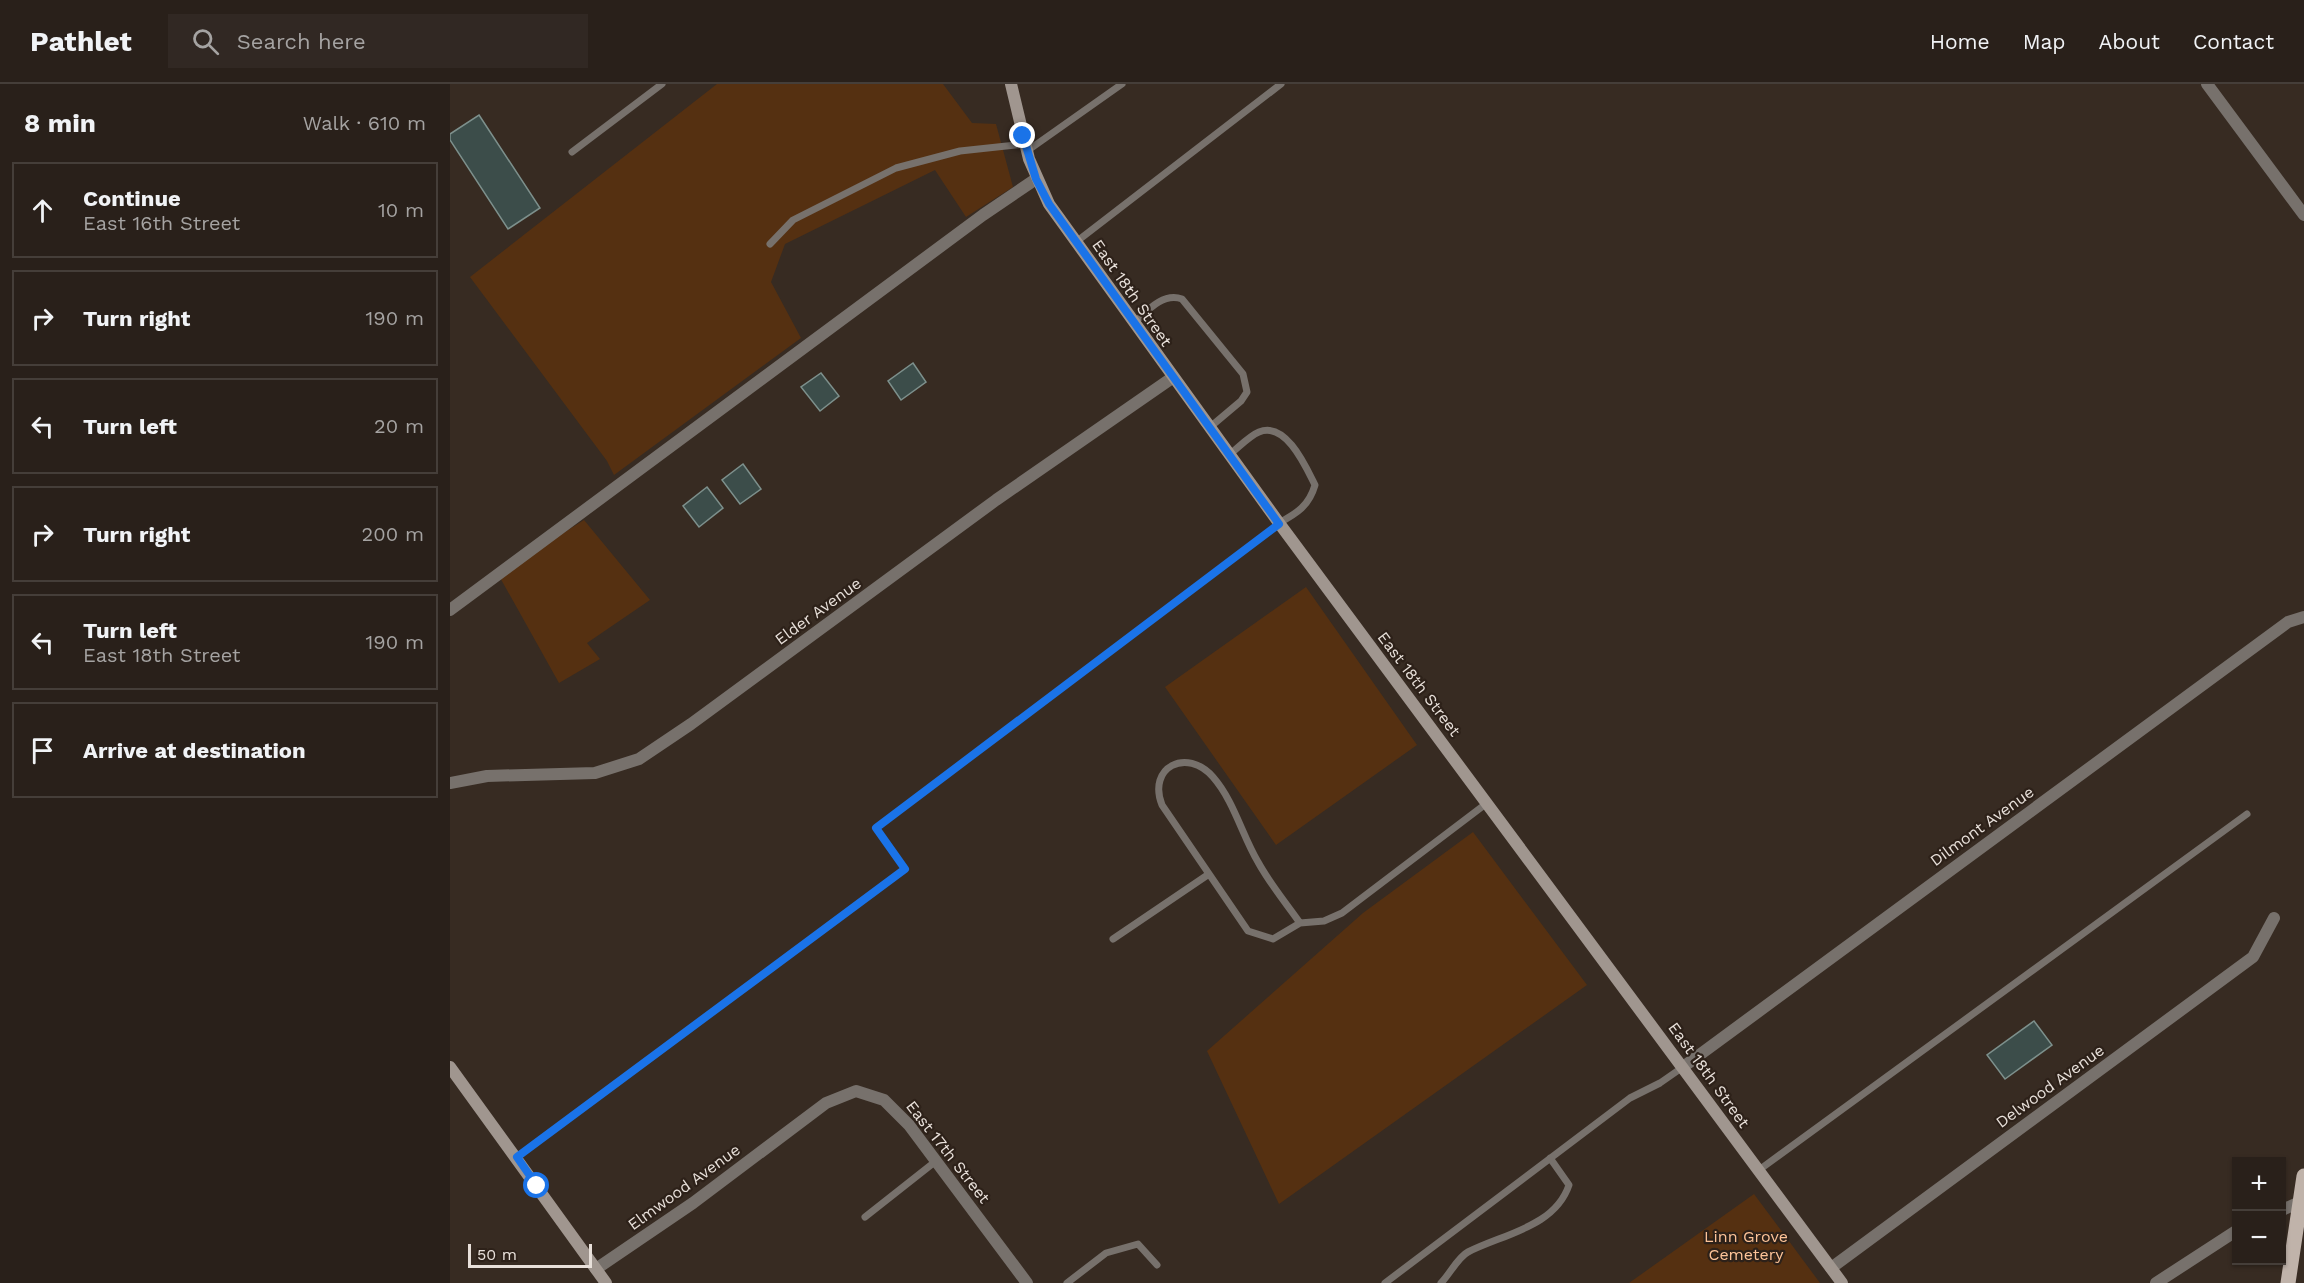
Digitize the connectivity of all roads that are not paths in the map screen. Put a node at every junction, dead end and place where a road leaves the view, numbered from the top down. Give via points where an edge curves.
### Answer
1 (662, 84) edge
2 (1011, 84) edge
3 (1122, 84) edge
4 (1281, 84) edge
5 (2206, 84) edge
6 (1026, 147) junction
7 (572, 152) dead end
8 (1036, 179) junction
9 (2304, 215) edge
10 (1076, 242) junction
11 (770, 244) dead end
12 (1134, 323) junction
13 (1172, 378) junction
14 (1209, 428) junction
15 (1229, 455) junction
16 (1279, 524) junction
17 (450, 610) edge
18 (2304, 617) edge
19 (450, 783) edge
20 (1487, 803) junction
21 (2247, 814) dead end
22 (1209, 874) junction
23 (2274, 918) dead end
24 (1300, 923) junction
25 (1113, 939) dead end
26 (450, 1067) edge
27 (1683, 1067) junction
28 (790, 1130) joint
29 (1550, 1158) junction
30 (936, 1161) junction
31 (1759, 1170) junction
32 (2304, 1176) edge
33 (2300, 1202) junction
34 (2286, 1208) edge
35 (865, 1217) dead end
36 (2232, 1234) edge
37 (1157, 1265) dead end
38 (1831, 1268) junction
39 (596, 1269) junction
40 (606, 1283) edge
41 (1027, 1283) edge
42 (1067, 1283) edge
43 (1384, 1283) edge
44 (1441, 1283) edge
45 (1842, 1283) edge
46 (2156, 1283) edge
47 (2288, 1283) edge

1 - 7 lane
2 - 6 street, East 18th Street
3 - 6 lane
4 - 10 lane
5 - 9 street
6 - 8 street, East 18th Street
6 - 11 lane via 960,151 896,168 793,220
8 - 10 street, East 18th Street
8 - 17 street
10 - 12 street, East 18th Street
12 - 13 street, East 18th Street
12 - 14 lane via 1162,300 1174,296 1182,299 1243,374 1247,392
13 - 14 street, East 18th Street
13 - 19 street, Elder Avenue via 996,500 639,759 595,773 487,776
14 - 15 street, East 18th Street
15 - 16 street, East 18th Street
15 - 16 lane via 1259,432 1285,436 1315,485 1301,511
16 - 20 street, East 18th Street
18 - 27 street, Dilmont Avenue via 2288,622
20 - 24 lane via 1342,914 1324,921
20 - 27 street, East 18th Street
21 - 31 lane
22 - 24 lane via 1248,931 1273,939
22 - 24 lane via 1157,792 1158,781 1178,763 1198,763 1212,776 1256,860
22 - 25 lane
23 - 38 street, Delwood Avenue via 2253,957
26 - 39 street
27 - 29 lane via 1630,1098
27 - 31 street, East 18th Street
28 - 30 street, East 17th Street via 826,1102 856,1091 884,1100
28 - 39 street, Elmwood Avenue
29 - 43 lane
29 - 44 lane via 1569,1185 1565,1197 1528,1228 1466,1253
30 - 35 lane
30 - 41 street, East 17th Street
31 - 38 street, East 18th Street
32 - 33 main road
33 - 34 street
33 - 47 main road
36 - 46 street
37 - 42 lane via 1138,1244 1106,1253
38 - 45 street, East 18th Street
39 - 40 street

